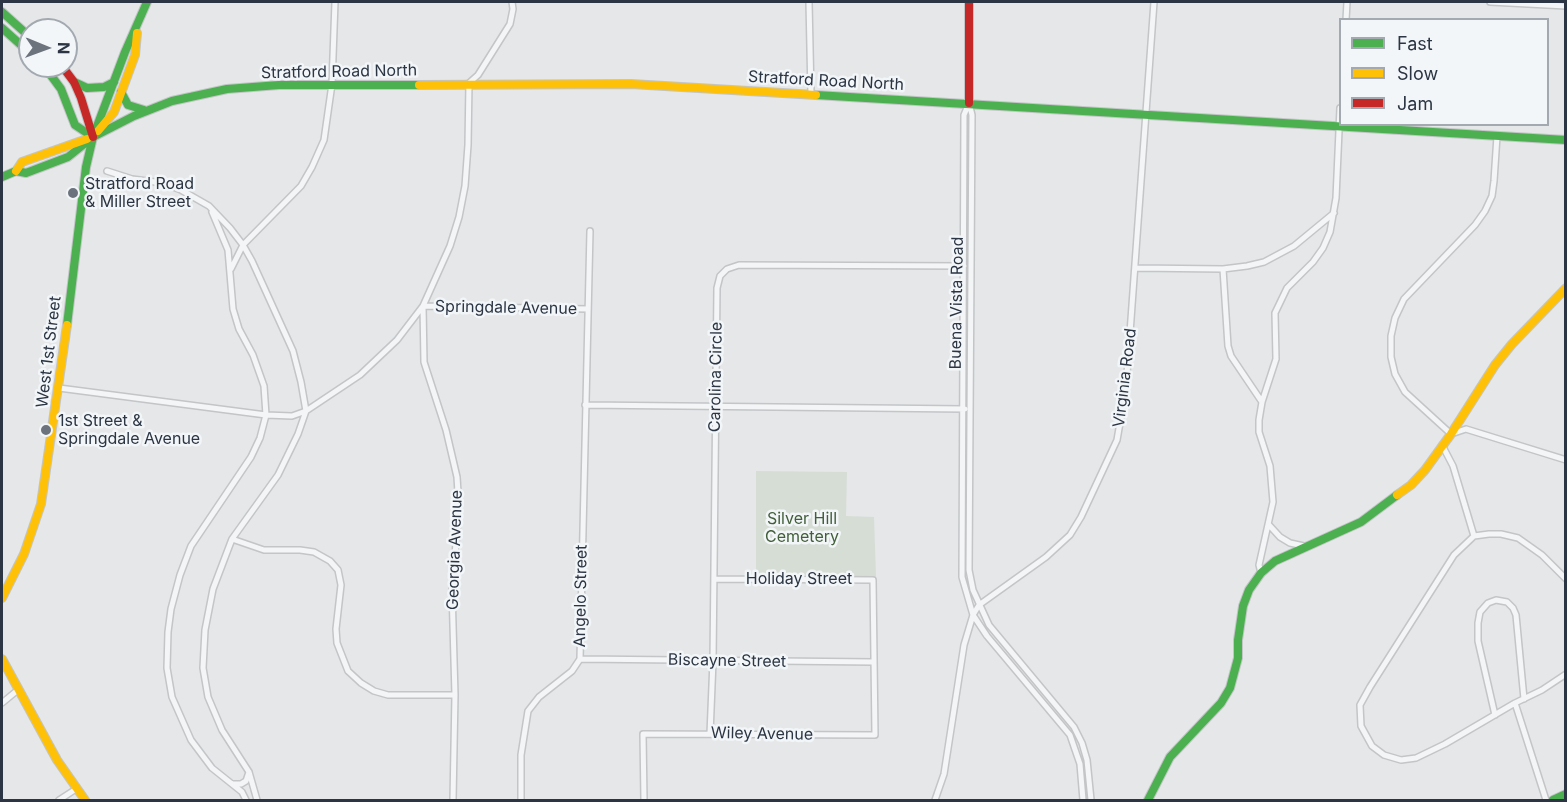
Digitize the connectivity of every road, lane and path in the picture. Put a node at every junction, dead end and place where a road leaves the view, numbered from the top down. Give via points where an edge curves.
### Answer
1 (147, 2) edge
2 (335, 2) edge
3 (512, 2) edge
4 (809, 2) edge
5 (969, 2) edge
6 (1154, 2) edge
7 (1347, 2) edge
8 (1490, 2) edge
9 (1566, 6) edge
10 (2, 12) edge
11 (1346, 18) edge
12 (18, 26) edge
13 (138, 26) junction
14 (2, 28) edge
15 (18, 42) edge
16 (53, 78) edge
17 (71, 78) edge
18 (74, 82) junction
19 (114, 82) junction
20 (469, 83) junction
21 (333, 84) junction
22 (121, 92) junction
23 (811, 94) junction
24 (969, 103) junction
25 (146, 110) junction
26 (1147, 114) junction
27 (1339, 127) junction
28 (1497, 136) junction
29 (93, 137) junction
30 (1566, 140) edge
31 (107, 171) dead end
32 (2, 177) edge
33 (209, 206) junction
34 (1334, 213) junction
35 (590, 231) dead end
36 (243, 245) junction
37 (964, 266) junction
38 (971, 266) junction
39 (1136, 268) junction
40 (1223, 269) junction
41 (230, 274) junction
42 (1566, 288) edge
43 (423, 306) junction
44 (588, 309) junction
45 (59, 388) junction
46 (1262, 402) junction
47 (585, 405) junction
48 (715, 408) junction
49 (962, 409) junction
50 (969, 409) junction
51 (306, 411) junction
52 (266, 415) junction
53 (1451, 434) junction
54 (1442, 444) junction
55 (1566, 460) edge
56 (1269, 525) junction
57 (1474, 536) junction
58 (232, 539) junction
59 (1306, 546) junction
60 (1261, 573) junction
61 (714, 579) junction
62 (1566, 579) edge
63 (2, 598) edge
64 (979, 605) junction
65 (973, 615) junction
66 (2, 659) edge
67 (580, 659) junction
68 (713, 661) junction
69 (874, 662) junction
70 (1566, 674) edge
71 (19, 689) junction
72 (455, 695) junction
73 (1524, 699) junction
74 (2, 703) edge
75 (1515, 703) junction
76 (1494, 715) junction
77 (710, 734) junction
78 (249, 772) junction
79 (232, 784) junction
80 (76, 789) junction
81 (1566, 794) edge
82 (59, 801) edge
83 (85, 801) edge
84 (246, 801) edge
85 (257, 801) edge
86 (453, 801) edge
87 (521, 801) edge
88 (644, 801) edge
89 (935, 801) edge
90 (1083, 801) edge
91 (1091, 801) edge
92 (1148, 801) edge
93 (1546, 801) edge
94 (1553, 801) edge

1 - 13 main road
2 - 21 street
3 - 20 street via 510,24
4 - 23 street
5 - 24 main road, Buena Vista Road
6 - 26 street, Virginia Road
7 - 11 street
8 - 9 street
10 - 12 main road
13 - 19 main road, West 1st Street
13 - 22 main road via 135,55
14 - 15 main road
16 - 29 main road via 75,125
17 - 18 main road
18 - 19 main road via 87,88
18 - 29 main road
19 - 29 main road, West 1st Street
20 - 21 main road, Stratford Road North
20 - 23 main road, Stratford Road North via 631,84
20 - 43 street, Georgia Avenue via 465,186 459,217
21 - 25 main road, Stratford Road North via 227,89
21 - 36 street via 324,140 312,167 289,200
22 - 25 main road via 128,105
22 - 29 main road via 114,112
23 - 24 main road, Stratford Road North
24 - 26 main road, Stratford Road North
24 - 37 street via 964,115
24 - 38 street, Buena Vista Road
25 - 29 main road, Stratford Road North
26 - 27 main road, Stratford Road North
26 - 39 street, Virginia Road
27 - 28 main road, Stratford Road North
27 - 34 street
28 - 30 main road, Stratford Road North
28 - 53 street via 1492,196 1485,211 1404,299 1391,336 1395,374 1405,392
29 - 32 main road via 68,157 26,173 16,171
29 - 45 main road, West 1st Street
31 - 33 street via 163,183
33 - 36 street
33 - 41 street via 228,250
34 - 40 street via 1280,255 1248,266
34 - 46 street via 1323,248 1287,288 1275,313 1276,359
35 - 44 street
36 - 41 street
36 - 51 street via 293,351
37 - 38 street, Carolina Circle
37 - 48 street, Carolina Circle via 766,264 727,268 717,288
37 - 49 street
38 - 50 street, Buena Vista Road
39 - 40 street
39 - 64 street, Virginia Road via 1122,422 1110,457 1070,535
40 - 46 street via 1228,346
41 - 52 street via 233,309 264,386
42 - 53 main road via 1495,365
43 - 44 street, Springdale Avenue
43 - 51 street, Springdale Avenue via 397,340 360,375
43 - 72 street, Georgia Avenue via 424,362 457,477 459,508 452,590
44 - 47 street, Springdale Avenue
45 - 52 street, Springdale Avenue
45 - 63 main road, West 1st Street via 41,504 24,554
46 - 56 street via 1259,432 1273,483
47 - 48 street
47 - 67 street, Angelo Street
48 - 49 street
48 - 61 street, Carolina Circle
49 - 50 street
49 - 65 street via 961,567
50 - 64 street, Buena Vista Road via 969,570
51 - 52 street, Springdale Avenue via 292,416
51 - 58 street via 278,475
52 - 79 street via 251,457 191,546 176,589 168,632 168,676 176,708 196,747 212,768
53 - 54 main road
53 - 55 street via 1466,429
54 - 57 street via 1454,466
54 - 59 main road via 1425,470 1390,502 1361,522
56 - 59 street via 1290,543
56 - 60 street via 1259,565
57 - 62 street via 1501,534 1518,538
57 - 76 street via 1454,555 1370,687 1360,705 1359,720 1377,750 1407,760 1427,754
58 - 72 street via 264,550 314,552 330,561 338,570 341,585 337,643 348,672 361,683 388,695
58 - 78 street via 207,612 203,668 213,711
59 - 60 main road via 1275,561
60 - 92 main road via 1243,606 1238,658 1230,688 1221,703 1170,757
61 - 68 street, Carolina Circle
61 - 69 street, Holiday Street via 873,580
64 - 65 street, Virginia Road
64 - 91 street, Buena Vista Road via 989,626 1074,727 1087,760
65 - 89 street, Virginia Road via 964,645 944,774
65 - 90 street via 1070,735 1080,764
66 - 71 main road
67 - 68 street, Biscayne Street
67 - 87 street, Angelo Street via 573,671 539,697 528,711 521,755
68 - 69 street, Biscayne Street
68 - 77 street, Carolina Circle
69 - 77 street, Wiley Avenue via 875,735
70 - 73 street
71 - 74 street
71 - 80 main road
72 - 86 street, Georgia Avenue
73 - 75 street
73 - 76 street via 1516,615 1507,602 1496,600 1480,612 1478,623 1478,641
75 - 76 street
75 - 93 street
77 - 88 street, Wiley Avenue via 643,734
78 - 79 street via 246,781
78 - 85 street
79 - 84 street
80 - 82 street
80 - 83 main road
81 - 94 main road

